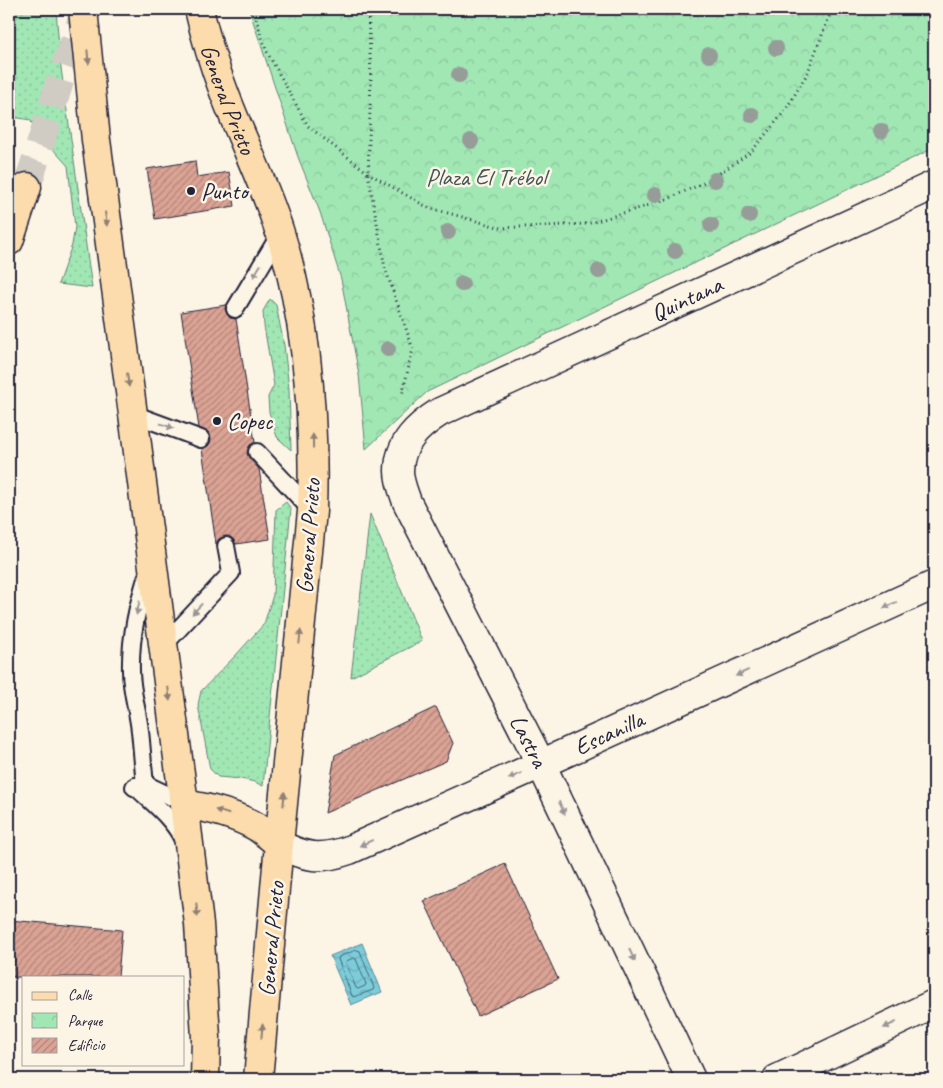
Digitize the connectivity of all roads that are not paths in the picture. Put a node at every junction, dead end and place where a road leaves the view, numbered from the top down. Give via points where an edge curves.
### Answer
1 (84, 9) edge
2 (198, 9) edge
3 (934, 185) edge
4 (27, 187) tunnel mouth
5 (280, 234) junction
6 (9, 241) edge
7 (234, 309) dead end
8 (440, 412) joint
9 (133, 414) junction
10 (201, 439) dead end
11 (257, 452) dead end
12 (312, 511) junction
13 (226, 546) dead end
14 (152, 562) junction
15 (934, 585) edge
16 (163, 646) junction
17 (541, 764) junction
18 (136, 786) junction
19 (184, 804) junction
20 (279, 844) junction
21 (192, 861) junction
22 (934, 1004) edge
23 (205, 1079) edge
24 (258, 1079) edge
25 (691, 1079) edge
26 (777, 1079) edge

1 -> 9 main road via 96,140
2 - 5 main road, General Prieto via 224,92 261,179
3 - 8 street, Quintana
4 - 6 main road
5 -> 7 lane
12 -> 5 main road, General Prieto via 310,390 294,286
8 - 17 street, Lastra via 416,430 406,443 399,473 402,486 407,502
9 -> 10 lane
9 - 14 main road
11 - 12 lane
20 -> 12 main road, General Prieto
13 -> 16 lane via 230,573
14 - 16 main road
14 -> 18 lane via 140,597 132,644 131,672 140,731
15 -> 17 street, Escanilla
16 -> 19 main road
17 -> 20 street, Escanilla via 337,855 308,856
17 -> 25 street, Lastra
18 - 19 lane via 166,794
18 - 21 lane via 172,821
20 -> 19 main road via 235,816
19 - 21 main road
24 -> 20 main road, General Prieto
21 -> 23 main road via 203,979
22 -> 26 street

